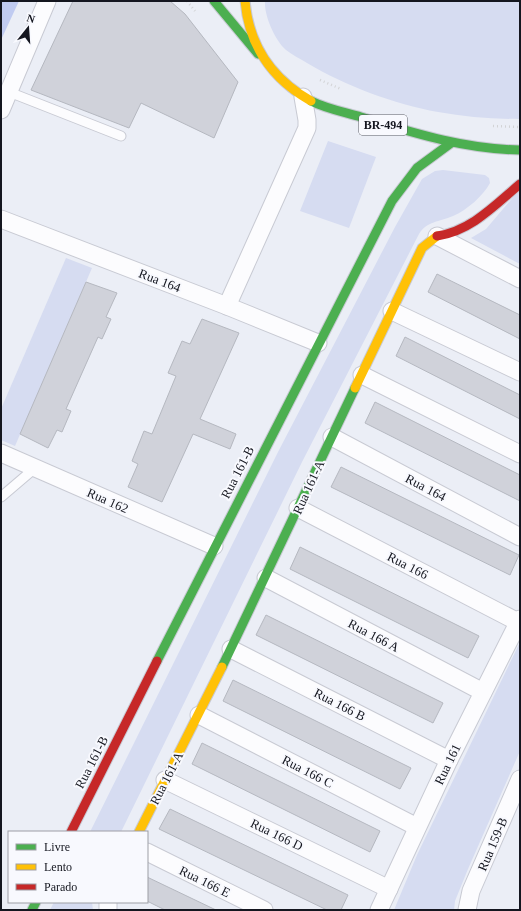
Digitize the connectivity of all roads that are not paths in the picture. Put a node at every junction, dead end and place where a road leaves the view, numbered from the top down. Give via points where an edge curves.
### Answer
1 (47, 1) edge
2 (214, 1) edge
3 (245, 1) edge
4 (263, 59) junction
5 (9, 92) junction
6 (303, 97) junction
7 (1, 110) edge
8 (121, 136) dead end
9 (451, 143) junction
10 (520, 150) edge
11 (520, 184) edge
12 (1, 219) edge
13 (437, 236) junction
14 (520, 279) edge
15 (227, 306) junction
16 (392, 311) junction
17 (318, 343) junction
18 (520, 372) edge
19 (362, 374) junction
20 (332, 437) junction
21 (1, 454) edge
22 (520, 454) edge
23 (36, 468) junction
24 (1, 497) edge
25 (298, 508) junction
26 (520, 537) edge
27 (214, 546) junction
28 (266, 578) junction
29 (519, 621) edge
30 (231, 649) junction
31 (483, 692) junction
32 (199, 715) junction
33 (449, 760) junction
34 (520, 779) edge
35 (165, 780) junction
36 (417, 827) junction
37 (72, 831) edge
38 (140, 831) edge
39 (148, 852) edge
40 (388, 889) junction
41 (264, 910) edge
42 (379, 910) edge
43 (468, 910) edge

1 - 5 street
2 - 4 street
3 - 4 street via 248,22
4 - 6 street, BR-494
5 - 7 street
5 - 8 lane
6 - 9 street, BR-494 via 326,107 411,134
6 - 15 street via 307,128
9 - 10 street, BR-494 via 482,149
9 - 17 street, Rua 161-B via 426,158 400,189
11 - 13 street, Rua 161-A via 472,224 450,234
12 - 15 street, Rua 164
13 - 14 street
13 - 16 street, Rua 161-A via 422,248
15 - 17 street, Rua 164
16 - 18 street
16 - 19 street, Rua 161-A
17 - 27 street, Rua 161-B
19 - 20 street, Rua 161-A
19 - 22 street
20 - 25 street, Rua 161-A
20 - 26 street, Rua 164
21 - 23 street, Rua 162
23 - 24 lane
23 - 27 street, Rua 162
25 - 28 street, Rua 161-A
25 - 29 street, Rua 166
27 - 37 street, Rua 161-B
28 - 30 street, Rua 161-A
28 - 31 street, Rua 166 A
29 - 31 street, Rua 161
30 - 32 street, Rua 161-A
30 - 33 street, Rua 166 B
31 - 33 street, Rua 161
32 - 35 street, Rua 161-A
32 - 36 street, Rua 166 C
33 - 36 street, Rua 161
34 - 43 street, Rua 159-B via 471,892
35 - 38 street, Rua 161-A
35 - 40 street, Rua 166 D
36 - 40 street, Rua 161
39 - 41 street, Rua 166 E
40 - 42 street, Rua 161

